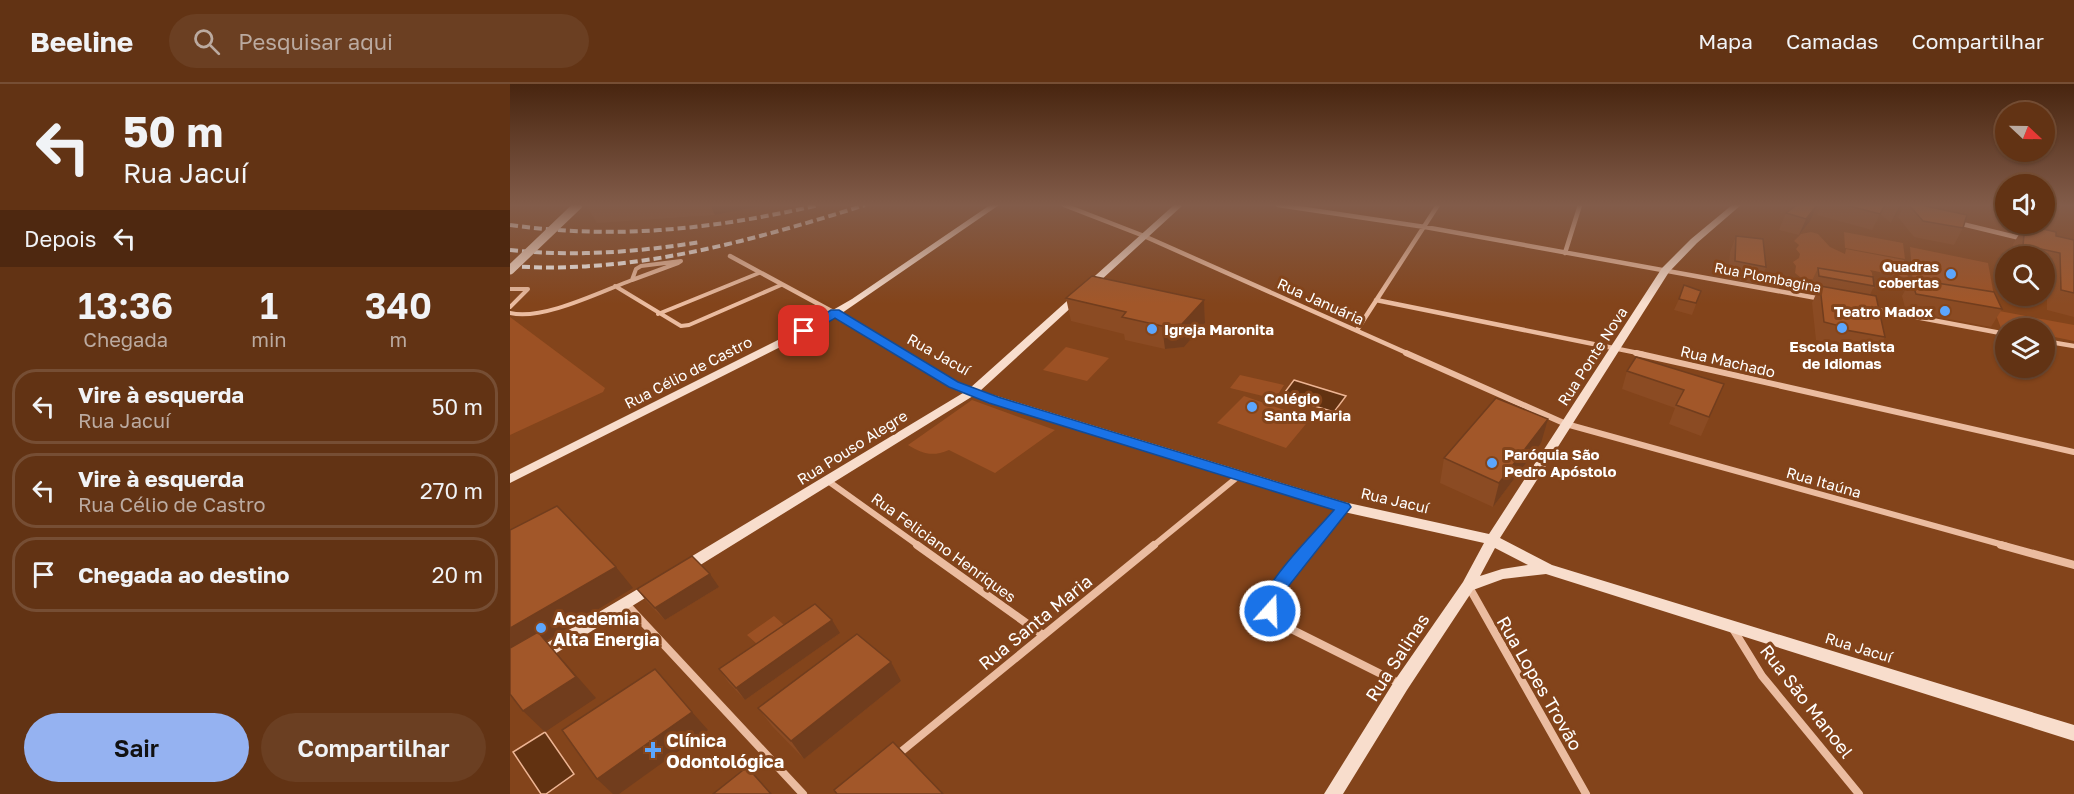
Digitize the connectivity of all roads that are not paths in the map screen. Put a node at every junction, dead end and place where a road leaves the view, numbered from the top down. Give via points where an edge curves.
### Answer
1 (543, 238) edge
2 (946, 238) edge
3 (1142, 238) edge
4 (1149, 238) edge
5 (1418, 238) edge
6 (1485, 238) edge
7 (1569, 238) edge
8 (1697, 238) edge
9 (2019, 238) edge
10 (2030, 241) edge
11 (1564, 253) junction
12 (729, 256) dead end
13 (510, 270) edge
14 (1665, 270) junction
15 (759, 273) junction
16 (632, 280) junction
17 (782, 285) junction
18 (615, 286) junction
19 (510, 289) edge
20 (1376, 300) junction
21 (1829, 301) edge
22 (510, 307) edge
23 (1864, 307) edge
24 (510, 313) edge
25 (835, 313) junction
26 (658, 314) junction
27 (1357, 330) junction
28 (1995, 332) edge
29 (2055, 343) edge
30 (2074, 346) edge
31 (1616, 348) junction
32 (972, 392) junction
33 (1566, 424) junction
34 (2074, 452) edge
35 (1240, 475) junction
36 (510, 479) edge
37 (828, 481) junction
38 (1344, 507) junction
39 (1492, 540) junction
40 (2074, 565) edge
41 (1547, 569) junction
42 (1468, 586) junction
43 (625, 603) junction
44 (1731, 626) junction
45 (1043, 635) junction
46 (529, 661) edge
47 (1401, 685) junction
48 (2074, 733) edge
49 (887, 764) edge
50 (803, 794) edge
51 (1333, 794) edge
52 (1586, 794) edge
53 (1859, 794) edge

1 - 13 street, bridge
2 - 25 street, Rua Célio de Castro
3 - 32 street, Rua Pouso Alegre
4 - 27 street, Rua Januária
5 - 20 street
6 - 11 street, Rua Plombagina
7 - 11 street
8 - 14 street, Rua Ponte Nova
9 - 10 street
11 - 14 street, Rua Plombagina
12 - 15 street, Rua Jacuí
14 - 21 street, Rua Plombagina
14 - 31 street, Rua Ponte Nova
15 - 17 street, Rua Jacuí
15 - 26 lane
16 - 16 lane via 678,263 681,261 641,266
16 - 18 lane
17 - 25 street, Rua Jacuí
17 - 26 lane via 689,325 677,326
18 - 24 lane via 542,313
18 - 26 lane
19 - 22 lane via 528,289
20 - 27 street
20 - 31 street, Rua Machado
23 - 28 street
25 - 32 street, Rua Jacuí via 953,385
25 - 36 street, Rua Célio de Castro
27 - 33 street, Rua Januária
29 - 30 street
31 - 33 street, Rua Ponte Nova
31 - 34 street, Rua Machado
32 - 35 street, Rua Jacuí
32 - 37 street, Rua Pouso Alegre
33 - 39 street, Rua Ponte Nova
33 - 40 street, Rua Itaúna
35 - 38 street, Rua Jacuí
35 - 45 street, Rua Santa Maria
37 - 43 street, Rua Pouso Alegre
37 - 45 street, Rua Feliciano Henriques
38 - 39 street, Rua Jacuí
38 - 47 street via 1276,589 1270,611 1287,627
39 - 41 street, Rua Jacuí
39 - 42 street, Rua Salinas
41 - 42 street via 1502,574
41 - 44 street, Rua Jacuí
42 - 47 street, Rua Salinas
42 - 52 street, Rua Lopes Trovão
43 - 46 street, Rua Pouso Alegre
43 - 50 street
44 - 48 street, Rua Jacuí
44 - 53 street, Rua São Manoel via 1762,676
45 - 49 street, Rua Santa Maria
47 - 51 street, Rua Salinas

